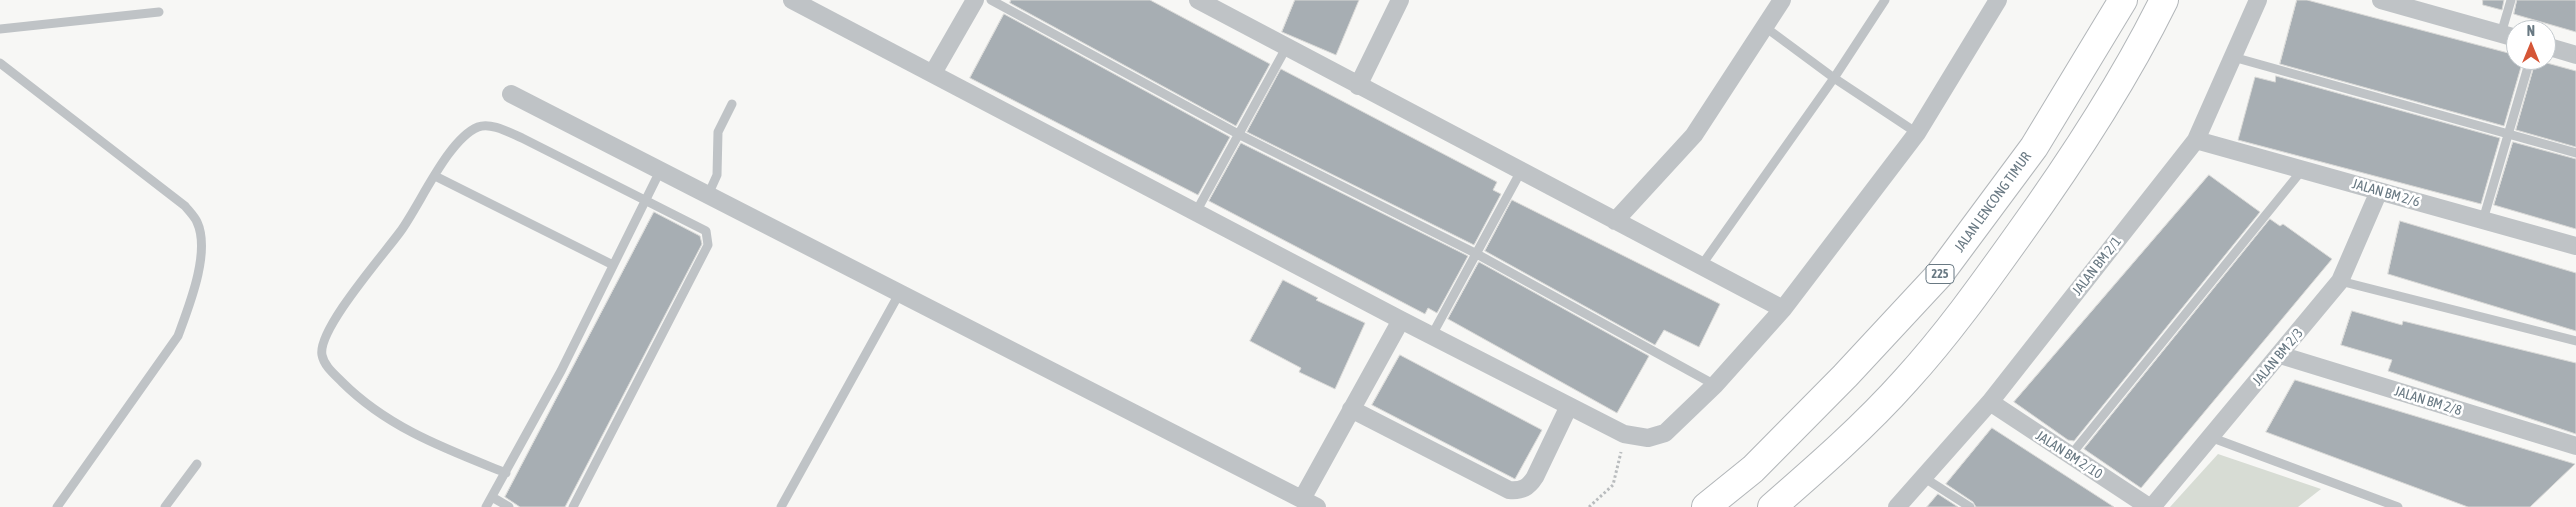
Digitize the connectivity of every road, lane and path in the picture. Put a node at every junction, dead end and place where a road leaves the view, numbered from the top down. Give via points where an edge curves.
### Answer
1 (792, 0) edge
2 (975, 0) edge
3 (991, 0) edge
4 (1198, 0) edge
5 (1400, 0) edge
6 (1782, 0) edge
7 (1885, 0) edge
8 (1998, 0) edge
9 (2123, 0) edge
10 (2164, 0) edge
11 (2258, 0) edge
12 (2381, 0) edge
13 (2511, 0) edge
14 (159, 12) dead end
15 (2510, 20) edge
16 (1764, 27) junction
17 (0, 29) edge
18 (2506, 35) edge
19 (1286, 48) junction
20 (2556, 49) edge
21 (2576, 54) edge
22 (2233, 57) junction
23 (0, 63) edge
24 (2527, 70) edge
25 (933, 74) junction
26 (1834, 78) junction
27 (1358, 86) junction
28 (511, 94) dead end
29 (732, 104) dead end
30 (1917, 133) junction
31 (2510, 134) junction
32 (1240, 135) junction
33 (2196, 140) junction
34 (2576, 152) edge
35 (2303, 169) junction
36 (660, 171) junction
37 (1521, 171) junction
38 (435, 176) junction
39 (2379, 191) junction
40 (708, 194) junction
41 (645, 201) junction
42 (1196, 212) junction
43 (2483, 220) junction
44 (1615, 221) junction
45 (2576, 246) edge
46 (1475, 252) junction
47 (613, 265) junction
48 (1701, 266) junction
49 (2340, 281) junction
50 (899, 294) junction
51 (1783, 309) junction
52 (1401, 320) junction
53 (1432, 335) junction
54 (2576, 341) edge
55 (2280, 355) junction
56 (1715, 385) junction
57 (1990, 402) junction
58 (1569, 406) junction
59 (1351, 409) junction
60 (1624, 434) junction
61 (2210, 437) junction
62 (2576, 446) edge
63 (2070, 456) junction
64 (197, 464) dead end
65 (506, 473) junction
66 (1923, 477) junction
67 (492, 497) junction
68 (1309, 503) edge
69 (57, 507) edge
70 (165, 507) edge
71 (486, 507) edge
72 (509, 507) edge
73 (573, 507) edge
74 (781, 507) edge
75 (1589, 507) edge
76 (1706, 507) edge
77 (1772, 507) edge
78 (1897, 507) edge
79 (1970, 507) edge
80 (2150, 507) edge
81 (2398, 507) edge

1 - 25 street
2 - 25 street
3 - 32 lane
4 - 19 street
5 - 27 street
6 - 16 street
7 - 26 lane
8 - 30 street
9 - 76 highway, JALAN LENCONG TIMUR / 225 via 2034,147 1940,275 1753,469
10 - 77 highway via 2144,39 2058,179 1970,302 1906,381
11 - 22 street, JALAN BM 2/1
12 - 18 street
13 - 15 lane
14 - 17 lane
16 - 26 lane
16 - 44 street via 1694,134
19 - 27 street
19 - 32 lane
20 - 21 street
22 - 31 lane
22 - 33 street, JALAN BM 2/1
23 - 69 lane via 185,206 197,222 202,243 190,304 178,336
24 - 31 lane
25 - 42 street
26 - 30 lane
26 - 48 lane
27 - 37 street
28 - 36 street
29 - 40 lane via 718,132 717,176
30 - 51 street
31 - 34 lane
31 - 43 lane
32 - 42 lane
32 - 46 lane
33 - 35 street, JALAN BM 2/6
33 - 57 street, JALAN BM 2/1
35 - 39 street, JALAN BM 2/6
35 - 63 lane
36 - 40 street
36 - 41 lane
37 - 44 street
37 - 46 lane
38 - 41 lane via 447,156 468,133 480,126 493,127 522,138
38 - 47 lane
38 - 65 lane via 400,232 350,296 322,342 321,354 326,366 362,402 393,422 435,445
39 - 43 street, JALAN BM 2/6
39 - 49 street, JALAN BM 2/3
40 - 50 street
41 - 47 lane
41 - 73 lane via 706,231 708,245
42 - 52 street
43 - 45 street, JALAN BM 2/6
44 - 48 street
46 - 53 lane
46 - 56 lane
47 - 65 lane
48 - 51 street
49 - 54 lane
49 - 55 street, JALAN BM 2/3
50 - 68 street
50 - 74 lane
51 - 56 street
52 - 53 street
52 - 59 street
53 - 58 street
55 - 61 street, JALAN BM 2/3
55 - 62 street, JALAN BM 2/8
56 - 60 street via 1665,433 1648,438
57 - 63 street, JALAN BM 2/10
57 - 66 street, JALAN BM 2/1
58 - 59 street via 1534,477 1520,491 1509,490
58 - 60 street
59 - 68 street
60 - 75 path via 1613,485
61 - 80 street, JALAN BM 2/3
61 - 81 lane
63 - 80 street, JALAN BM 2/10
64 - 70 lane
65 - 67 lane
66 - 78 street, JALAN BM 2/1
66 - 79 lane
67 - 71 lane
67 - 72 lane

